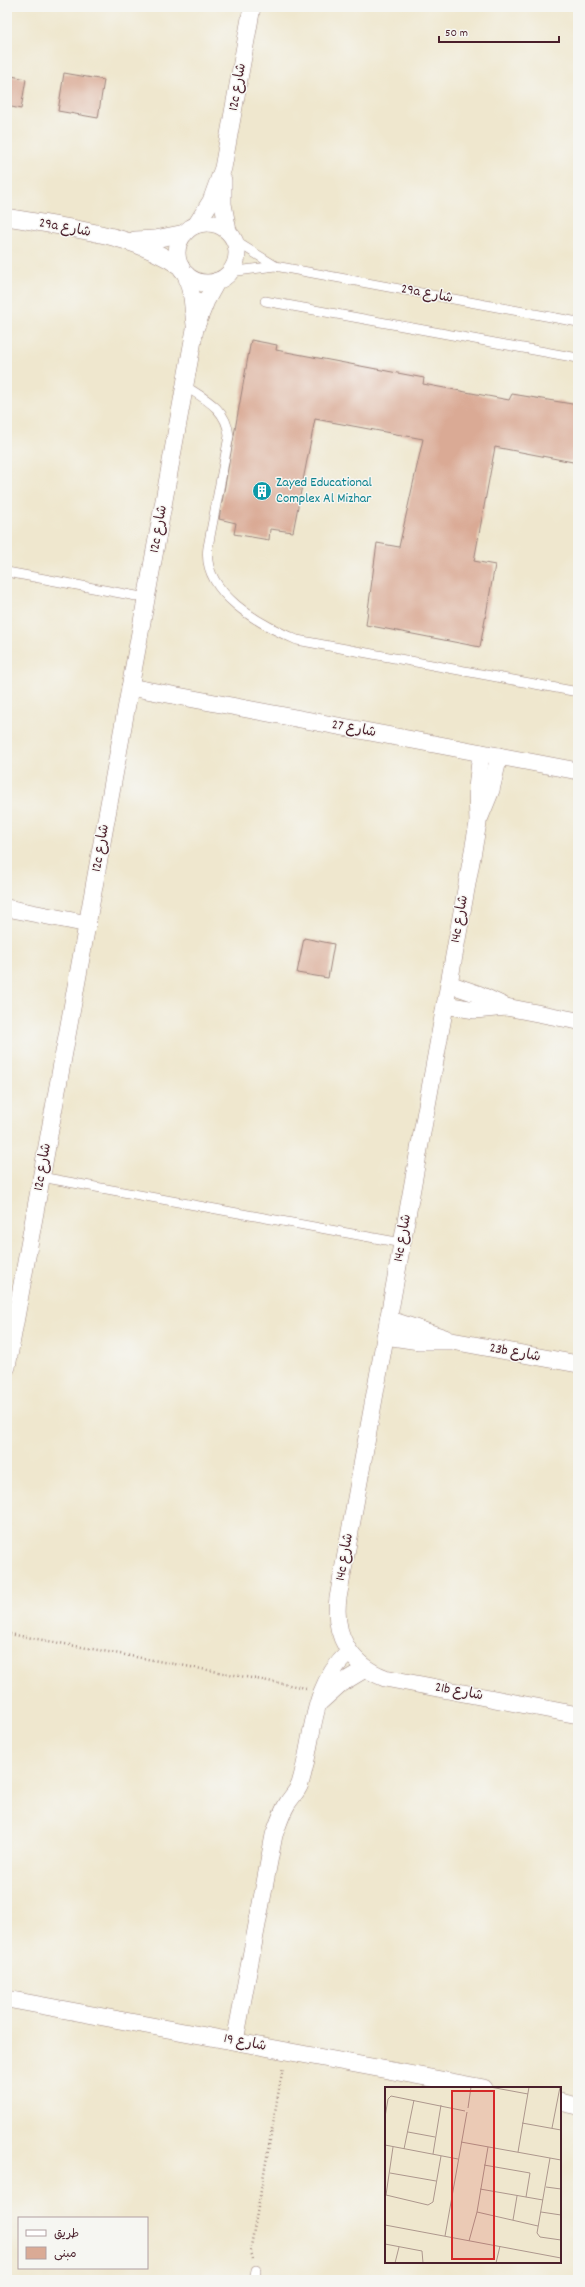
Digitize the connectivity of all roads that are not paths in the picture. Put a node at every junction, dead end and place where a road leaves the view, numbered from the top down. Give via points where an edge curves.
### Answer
1 (252, 7) edge
2 (223, 168) junction
3 (7, 217) edge
4 (190, 229) junction
5 (231, 236) junction
6 (123, 239) junction
7 (275, 266) junction
8 (183, 270) junction
9 (223, 277) junction
10 (265, 301) dead end
11 (578, 322) edge
12 (195, 329) junction
13 (578, 358) edge
14 (185, 386) junction
15 (7, 572) edge
16 (146, 598) junction
17 (130, 687) junction
18 (578, 692) edge
19 (481, 753) junction
20 (499, 756) junction
21 (578, 771) edge
22 (478, 823) junction
23 (7, 908) edge
24 (88, 924) junction
25 (449, 984) junction
26 (445, 1005) junction
27 (506, 1007) junction
28 (578, 1021) edge
29 (41, 1177) junction
30 (402, 1244) junction
31 (388, 1319) junction
32 (385, 1336) junction
33 (452, 1341) junction
34 (578, 1364) edge
35 (7, 1367) edge
36 (349, 1652) junction
37 (365, 1669) junction
38 (320, 1697) junction
39 (578, 1715) edge
40 (7, 1999) edge
41 (235, 2041) junction
42 (479, 2087) edge
43 (561, 2102) edge
44 (578, 2106) edge
45 (256, 2270) road end
46 (254, 2280) edge

1 - 2 street, 12c شارع
2 - 4 street, 12c شارع via 211,201
2 - 5 street, 12c شارع via 223,204
3 - 6 street, 29a شارع
4 - 5 street via 212,224
4 - 6 street, 29a شارع via 155,239
4 - 8 street via 178,249
5 - 7 lane, 29a شارع
5 - 9 street via 238,254
6 - 8 street, 29a شارع via 154,250
7 - 9 lane, 29a شارع
7 - 11 lane, 29a شارع
8 - 9 street via 200,282
8 - 12 street, 12c شارع via 192,297
9 - 12 street, 12c شارع via 206,301
10 - 13 lane
12 - 14 street, 12c شارع
14 - 16 street, 12c شارع
14 - 18 lane via 218,409 227,421 229,436 207,564 214,580 243,610 260,622 297,640
15 - 16 lane
16 - 17 street, 12c شارع
17 - 19 street, شارع 27
17 - 24 street, 12c شارع
19 - 20 street, شارع 27
19 - 22 street, 14c شارع via 477,788
20 - 21 street, شارع 27
20 - 22 street, 14c شارع via 491,790
22 - 25 street, 14c شارع
23 - 24 street
24 - 29 street, 12c شارع
25 - 26 street, 14c شارع
25 - 27 street
26 - 27 street via 475,1010
26 - 30 street, 14c شارع
27 - 28 street
29 - 30 lane
29 - 35 street, 12c شارع
30 - 31 street, 14c شارع
31 - 32 street, 14c شارع
31 - 33 street, 23b شارع
32 - 33 street, 23b شارع via 419,1341
32 - 36 street, 14c شارع via 336,1608 339,1630
33 - 34 street, 23b شارع
36 - 37 street, 21b شارع
36 - 38 street via 332,1669
37 - 38 street
37 - 39 street, 21b شارع via 385,1678
38 - 41 street via 299,1786 283,1812 274,1835
40 - 41 street, شارع 19
41 - 42 street, شارع 19
43 - 44 street
45 - 46 lane

